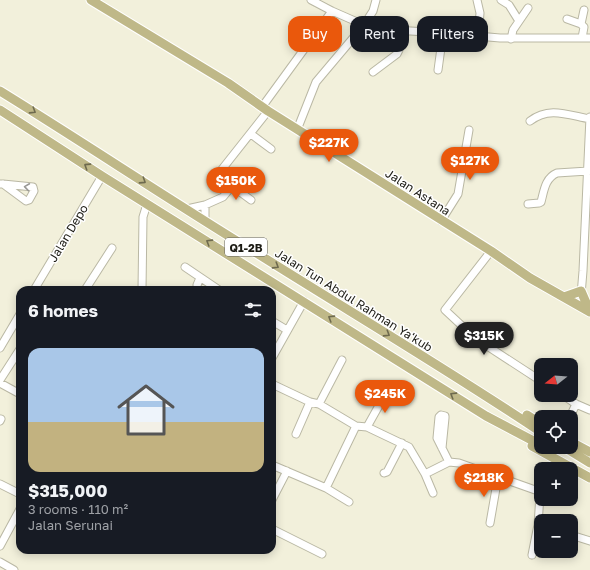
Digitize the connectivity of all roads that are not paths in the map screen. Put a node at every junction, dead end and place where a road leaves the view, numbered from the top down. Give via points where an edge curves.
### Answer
1 (91, 0) edge
2 (311, 0) edge
3 (376, 0) edge
4 (477, 0) edge
5 (501, 0) edge
6 (528, 8) dead end
7 (584, 10) dead end
8 (332, 11) junction
9 (370, 16) edge
10 (480, 16) edge
11 (350, 19) edge
12 (567, 19) dead end
13 (519, 21) junction
14 (581, 24) junction
15 (488, 37) edge
16 (582, 38) junction
17 (590, 38) edge
18 (511, 39) junction
19 (350, 42) edge
20 (398, 52) edge
21 (440, 52) edge
22 (438, 70) dead end
23 (373, 72) dead end
24 (0, 91) edge
25 (265, 109) junction
26 (0, 110) edge
27 (590, 118) edge
28 (530, 121) dead end
29 (297, 130) junction
30 (469, 130) dead end
31 (251, 134) junction
32 (271, 149) dead end
33 (589, 160) edge
34 (588, 171) junction
35 (102, 176) junction
36 (232, 186) junction
37 (251, 200) dead end
38 (147, 204) junction
39 (528, 204) dead end
40 (205, 205) junction
41 (186, 209) junction
42 (588, 213) edge
43 (205, 221) junction
44 (441, 221) junction
45 (112, 248) dead end
46 (491, 252) junction
47 (184, 267) dead end
48 (587, 271) edge
49 (200, 278) junction
50 (36, 286) edge
51 (88, 286) edge
52 (142, 286) edge
53 (197, 286) edge
54 (213, 286) edge
55 (581, 291) junction
56 (564, 297) junction
57 (304, 301) junction
58 (579, 306) junction
59 (590, 312) edge
60 (16, 321) edge
61 (276, 323) edge
62 (287, 330) junction
63 (0, 348) edge
64 (276, 351) edge
65 (16, 355) edge
66 (342, 360) dead end
67 (534, 376) edge
68 (0, 380) edge
69 (0, 384) edge
70 (276, 386) edge
71 (16, 392) edge
72 (386, 393) dead end
73 (493, 400) junction
74 (310, 402) junction
75 (573, 402) edge
76 (319, 404) junction
77 (576, 404) junction
78 (573, 410) edge
79 (590, 410) edge
80 (486, 416) junction
81 (534, 420) edge
82 (356, 426) junction
83 (367, 427) junction
84 (534, 427) edge
85 (296, 434) dead end
86 (534, 441) edge
87 (402, 443) junction
88 (578, 446) edge
89 (442, 448) dead end
90 (590, 452) edge
91 (557, 454) edge
92 (575, 454) edge
93 (449, 462) junction
94 (590, 463) edge
95 (276, 467) edge
96 (286, 472) junction
97 (590, 472) edge
98 (384, 473) dead end
99 (425, 474) junction
100 (498, 477) junction
101 (590, 478) edge
102 (0, 484) edge
103 (326, 488) junction
104 (16, 492) edge
105 (276, 492) edge
106 (433, 493) dead end
107 (349, 502) dead end
108 (539, 514) edge
109 (16, 516) edge
110 (490, 522) dead end
111 (276, 531) edge
112 (578, 537) edge
113 (590, 541) edge
114 (0, 546) edge
115 (534, 546) edge
116 (322, 554) dead end
117 (532, 555) dead end
118 (0, 562) edge
119 (14, 570) edge

1 - 25 main road, Jalan Astana
2 - 8 street
3 - 9 street
4 - 10 street
5 - 13 street via 509,5
6 - 13 street
7 - 14 street
8 - 11 street
8 - 25 street
12 - 14 street
13 - 18 street
14 - 16 street via 584,27
15 - 18 street
16 - 17 street
16 - 18 street
19 - 29 street via 316,82
20 - 23 street
21 - 22 street
24 -> 41 main road, Jalan Tun Abdul Rahman Ya'kub / Q1-2B
25 - 29 main road, Jalan Astana
25 - 31 street
35 -> 26 main road
27 - 28 street via 552,112
27 - 33 street
29 - 44 main road, Jalan Astana
30 - 44 street via 458,194
31 - 32 street
31 - 36 street via 219,173
33 - 34 street
34 - 39 street via 552,175 548,178 541,202
34 - 42 street
35 - 38 main road
35 - 50 street, Jalan Depo
36 - 37 street
36 - 40 street via 224,197
38 - 52 street via 143,217
57 -> 38 main road
40 - 41 street
40 - 43 street
41 - 43 main road, Jalan Tun Abdul Rahman Ya'kub / Q1-2B
42 - 48 street
43 -> 73 main road, Jalan Tun Abdul Rahman Ya'kub / Q1-2B
44 - 46 main road, Jalan Astana
45 - 51 street
46 - 56 main road, Jalan Astana
46 - 67 street via 445,310 475,338
47 - 49 street
48 - 55 street
49 - 53 street
49 - 54 street
55 - 56 main road
55 - 58 street
55 - 59 main road
56 - 58 main road, Jalan Astana
57 - 62 street
80 -> 57 main road
58 - 59 main road, Jalan Astana
60 - 63 street
61 - 62 street
62 - 64 street
65 - 68 street
66 - 76 street
69 - 71 street
70 - 74 street
72 - 83 street
73 - 81 main road, Q1-2B via 506,402
73 - 84 main road
74 - 76 street
74 - 85 street
75 - 77 street
76 - 82 street
77 - 78 street
77 - 79 street
80 - 86 main road
80 - 101 main road via 498,427
82 - 83 street
82 - 103 street
83 - 87 street
87 - 98 street via 387,472
87 - 99 street via 412,451
88 - 90 main road
89 - 93 street
91 - 97 main road
92 - 94 main road
93 - 99 street
93 - 100 street
95 - 96 street
96 - 103 street
96 - 105 street
99 - 106 street
100 - 108 street via 538,491
100 - 110 street
102 - 104 street
103 - 107 street
109 - 114 street
111 - 116 street
112 - 113 street
115 - 117 street
118 - 119 street

